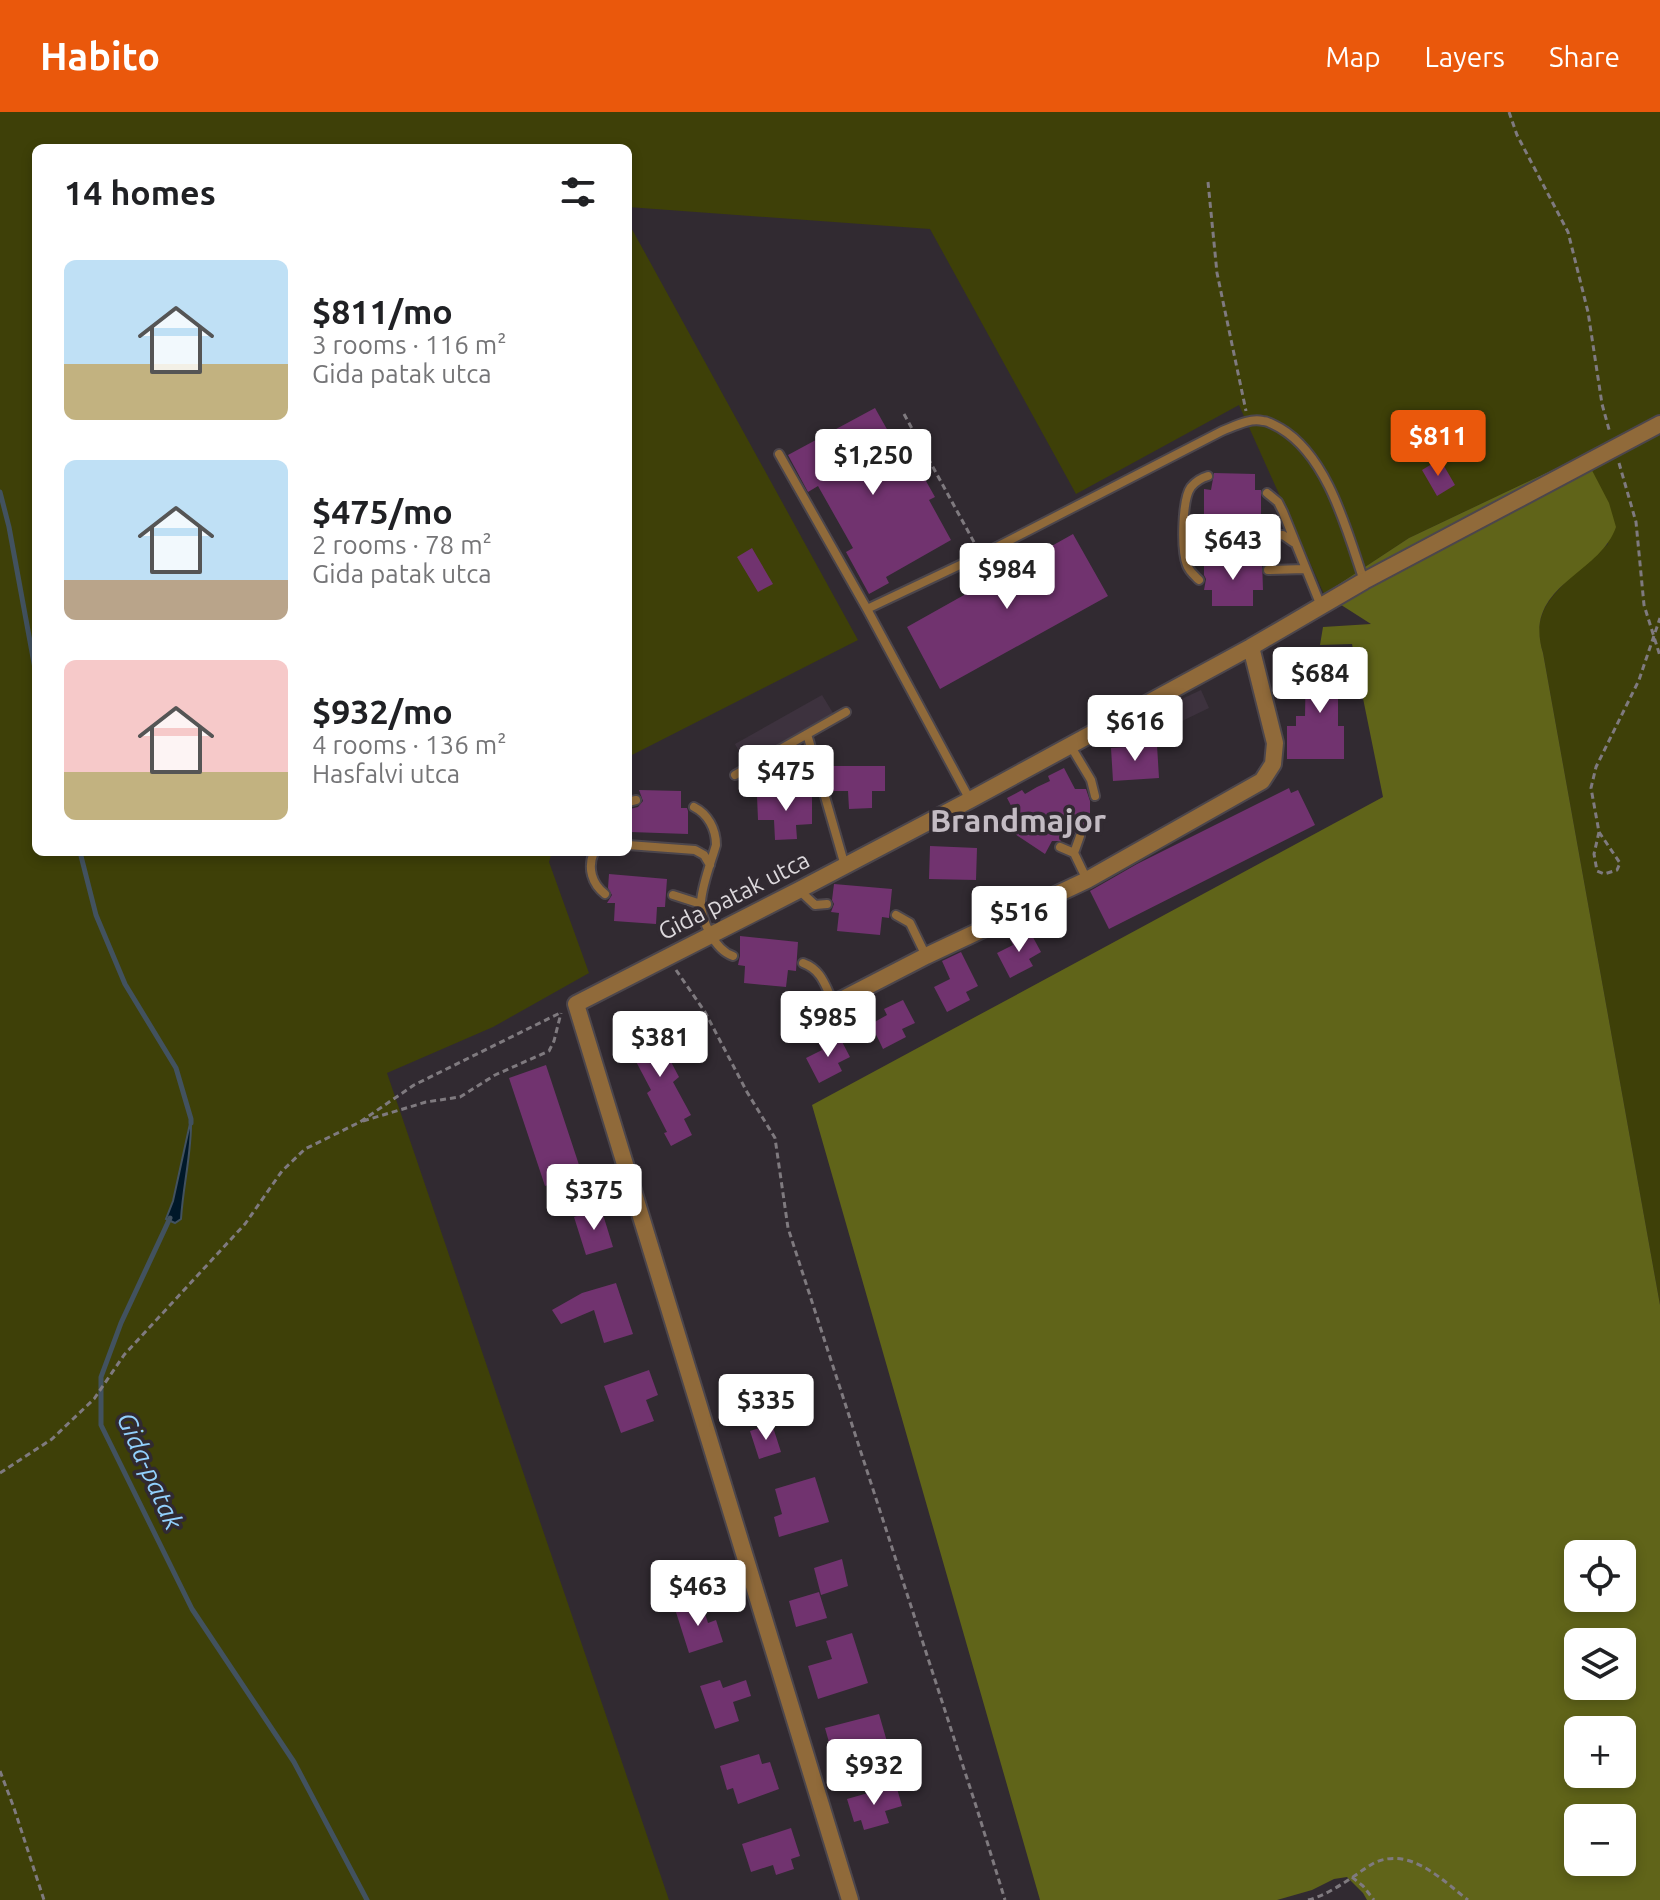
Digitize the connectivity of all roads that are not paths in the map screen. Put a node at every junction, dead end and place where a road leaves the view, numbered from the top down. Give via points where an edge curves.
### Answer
1 (1660, 424) edge
2 (779, 454) dead end
3 (1208, 476) dead end
4 (1267, 493) dead end
5 (1184, 538) junction
6 (1294, 543) junction
7 (1305, 569) junction
8 (1268, 570) dead end
9 (1199, 580) dead end
10 (1364, 581) junction
11 (1321, 606) junction
12 (867, 609) junction
13 (1251, 647) junction
14 (846, 712) dead end
15 (807, 734) junction
16 (1070, 745) junction
17 (735, 775) dead end
18 (1095, 796) dead end
19 (970, 800) junction
20 (694, 807) dead end
21 (1080, 836) dead end
22 (632, 845) edge
23 (1060, 847) dead end
24 (1074, 853) junction
25 (593, 856) edge
26 (710, 865) junction
27 (845, 866) junction
28 (1087, 880) junction
29 (799, 890) junction
30 (605, 894) dead end
31 (673, 895) dead end
32 (701, 904) junction
33 (827, 904) dead end
34 (896, 915) dead end
35 (710, 934) junction
36 (733, 956) dead end
37 (926, 956) junction
38 (803, 963) dead end
39 (835, 1005) junction
40 (810, 1016) dead end
41 (847, 1024) dead end
42 (850, 1900) edge

1 - 10 street, Gida patak utca
2 - 12 lane
3 - 5 lane via 1195,482 1188,494
4 - 6 lane via 1278,502
5 - 6 lane via 1283,535
5 - 9 lane via 1188,568
6 - 7 lane
7 - 8 lane
7 - 11 lane
10 - 11 street, Gida patak utca
10 - 12 lane via 1324,475 1297,440 1265,420 1222,431
11 - 13 street, Gida patak utca
12 - 19 lane
13 - 16 street, Gida patak utca
13 - 28 street via 1275,743 1269,773
14 - 15 lane
15 - 17 lane
15 - 27 lane
16 - 18 lane
16 - 19 street, Gida patak utca
19 - 27 street, Gida patak utca
20 - 26 lane via 716,834
21 - 24 lane
22 - 26 lane via 695,850
23 - 24 lane
24 - 28 lane
25 - 30 lane via 592,877
26 - 32 lane
27 - 29 street, Gida patak utca
28 - 37 street
29 - 33 lane via 815,905
29 - 35 street, Gida patak utca
31 - 32 lane
32 - 35 lane
34 - 37 lane via 910,923
35 - 36 lane
35 - 42 street, Gida patak utca via 576,1004
37 - 39 street
38 - 39 lane via 820,975
39 - 40 street
39 - 41 lane

